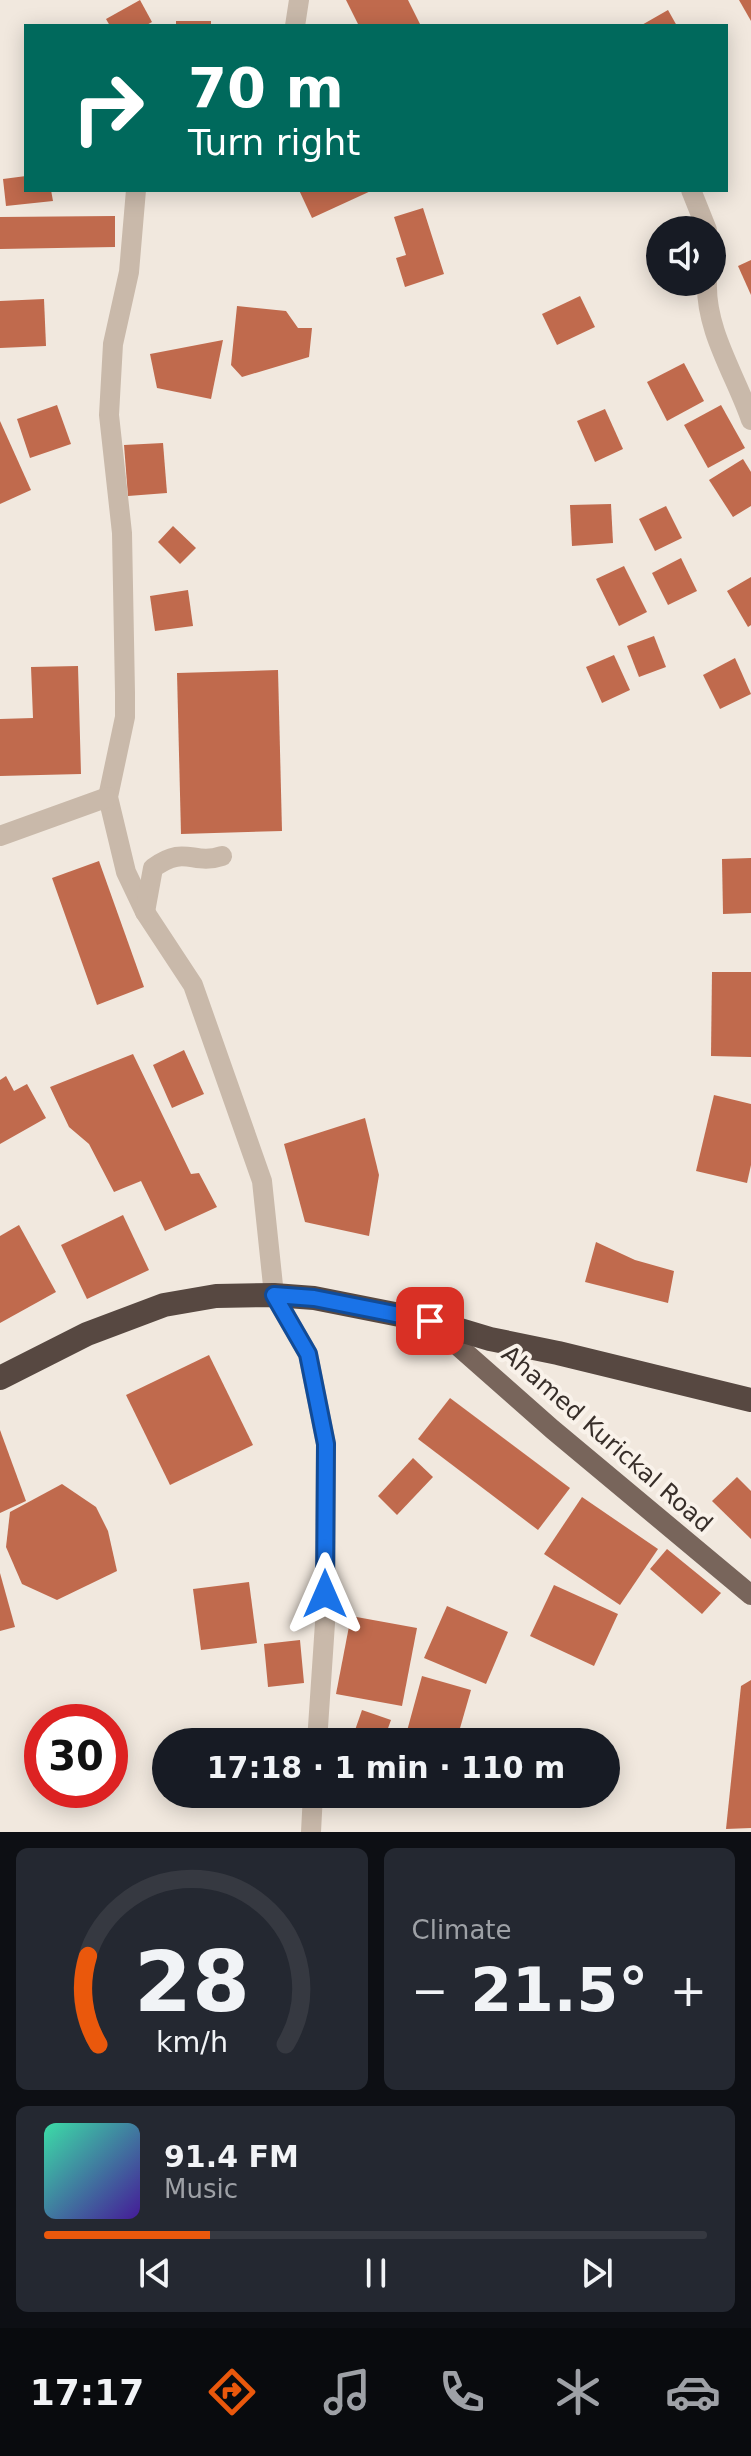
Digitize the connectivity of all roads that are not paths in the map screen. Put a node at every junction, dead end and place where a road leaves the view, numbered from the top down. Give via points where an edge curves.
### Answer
1 (299, 0) edge
2 (295, 24) edge
3 (136, 192) edge
4 (692, 192) edge
5 (701, 216) edge
6 (706, 296) edge
7 (751, 420) edge
8 (108, 797) junction
9 (0, 836) edge
10 (222, 856) dead end
11 (145, 912) junction
12 (274, 1295) junction
13 (430, 1321) junction
14 (0, 1378) edge
15 (751, 1400) edge
16 (751, 1595) edge
17 (318, 1728) edge
18 (312, 1808) edge
19 (311, 1832) edge

1 - 2 street
3 - 8 street via 129,272 113,344 109,415 122,533 125,717
4 - 5 street
6 - 7 street
8 - 9 street
8 - 11 street via 126,872
10 - 11 street via 208,861 190,855 168,858 153,868
11 - 12 street via 193,985 262,1181
12 - 13 highway
12 - 14 highway via 216,1296 164,1305 87,1334
12 - 17 street via 308,1354 326,1444 325,1623
13 - 15 highway
13 - 16 main road, Ahamed Kurickal Road
18 - 19 street

